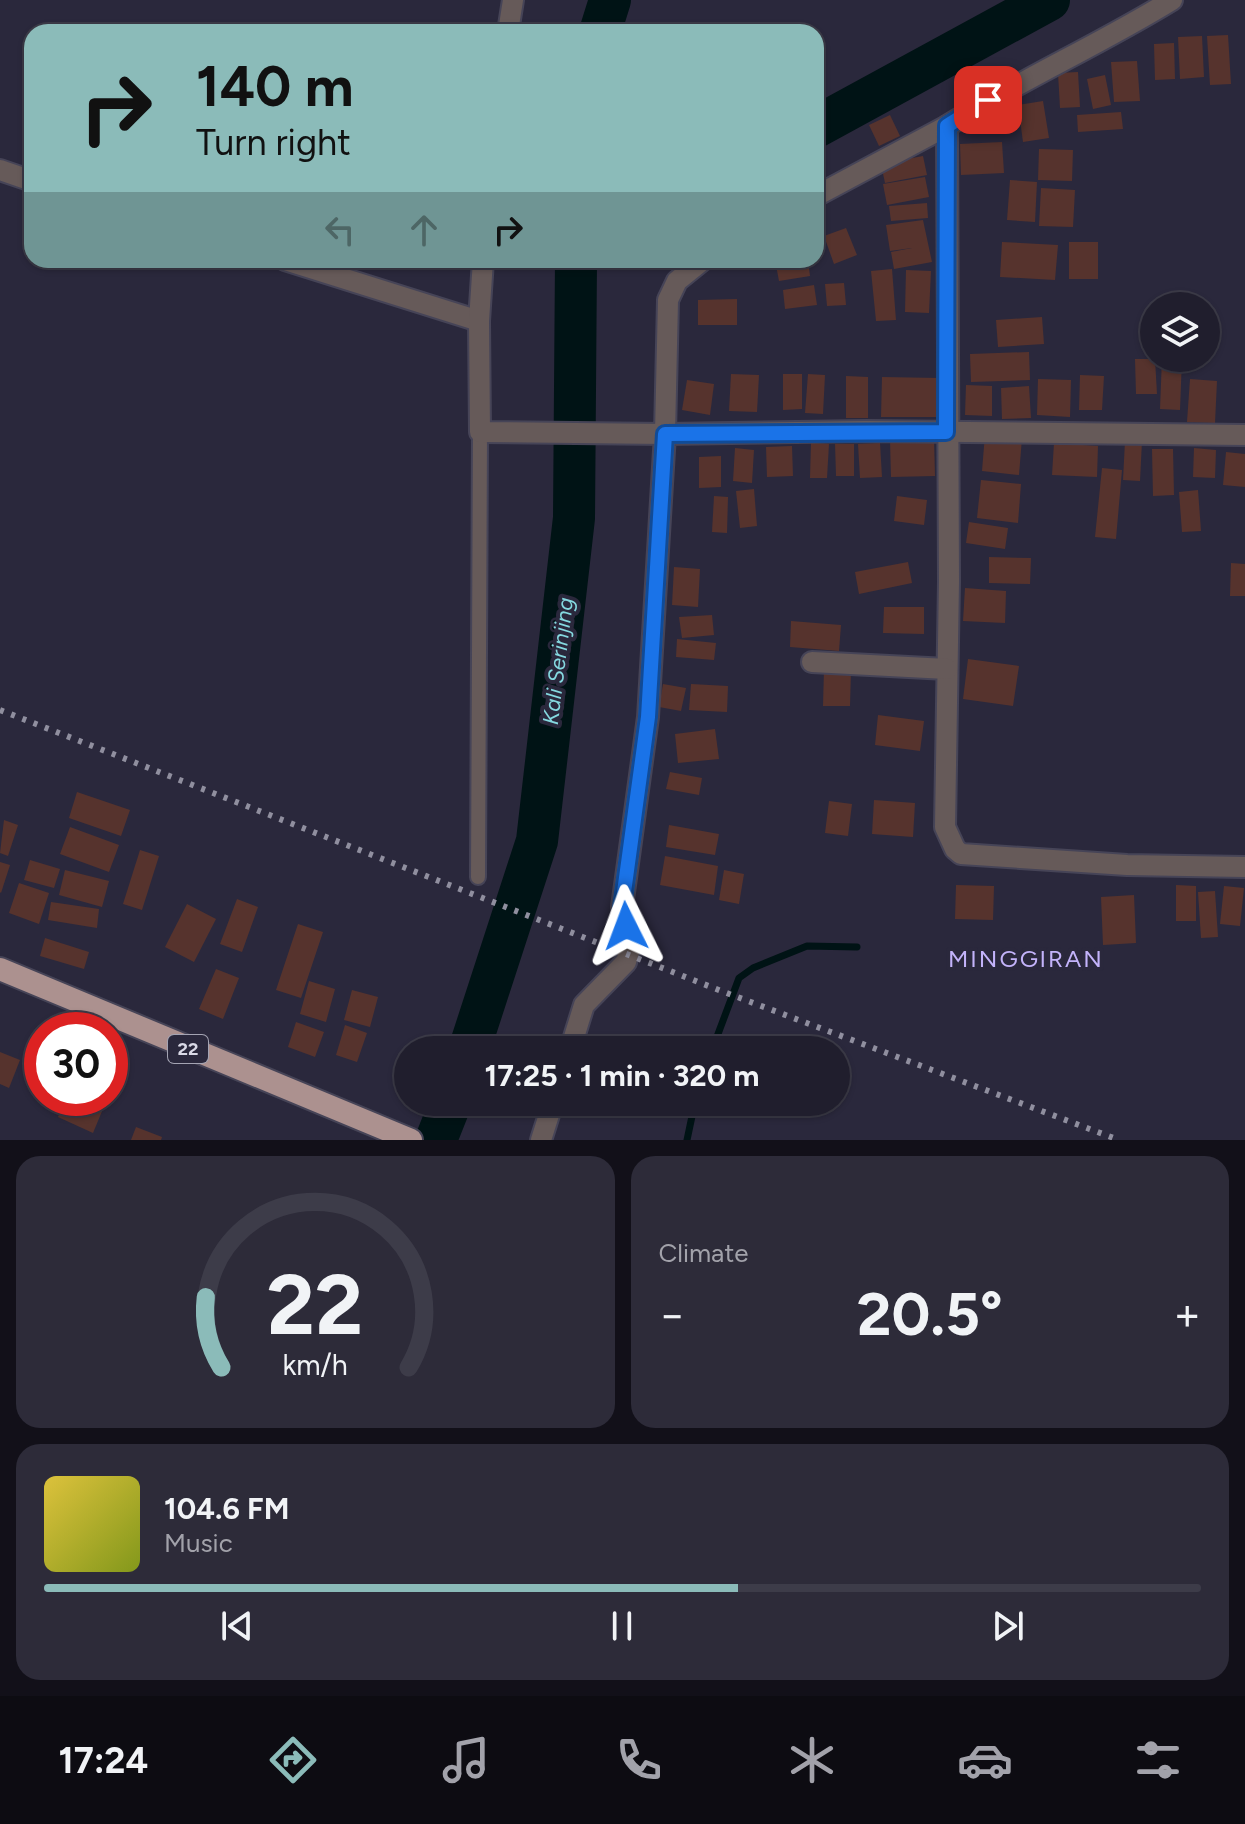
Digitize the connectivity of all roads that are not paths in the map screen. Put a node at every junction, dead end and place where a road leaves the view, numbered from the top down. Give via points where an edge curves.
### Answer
1 (513, 0) edge
2 (1172, 0) edge
3 (509, 24) edge
4 (947, 126) junction
5 (0, 170) edge
6 (24, 178) edge
7 (824, 192) edge
8 (310, 268) edge
9 (482, 268) edge
10 (693, 268) edge
11 (479, 321) junction
12 (480, 432) junction
13 (946, 432) junction
14 (665, 434) junction
15 (1245, 435) edge
16 (812, 662) dead end
17 (947, 669) junction
18 (1245, 867) edge
19 (478, 877) dead end
20 (0, 969) edge
21 (574, 1036) edge
22 (549, 1116) edge
23 (411, 1140) edge
24 (541, 1140) edge

1 - 3 street
2 - 4 street
4 - 7 street
4 - 13 street
5 - 6 street
8 - 11 street
9 - 11 street
10 - 14 street via 677,281 668,300
11 - 12 street
12 - 14 street
12 - 19 lane
13 - 14 street
13 - 15 street
13 - 17 street
14 - 21 street via 648,717 622,907 631,945 626,962 584,1005
16 - 17 street
17 - 18 street via 945,827 961,854
20 - 23 highway, 22
22 - 24 street

